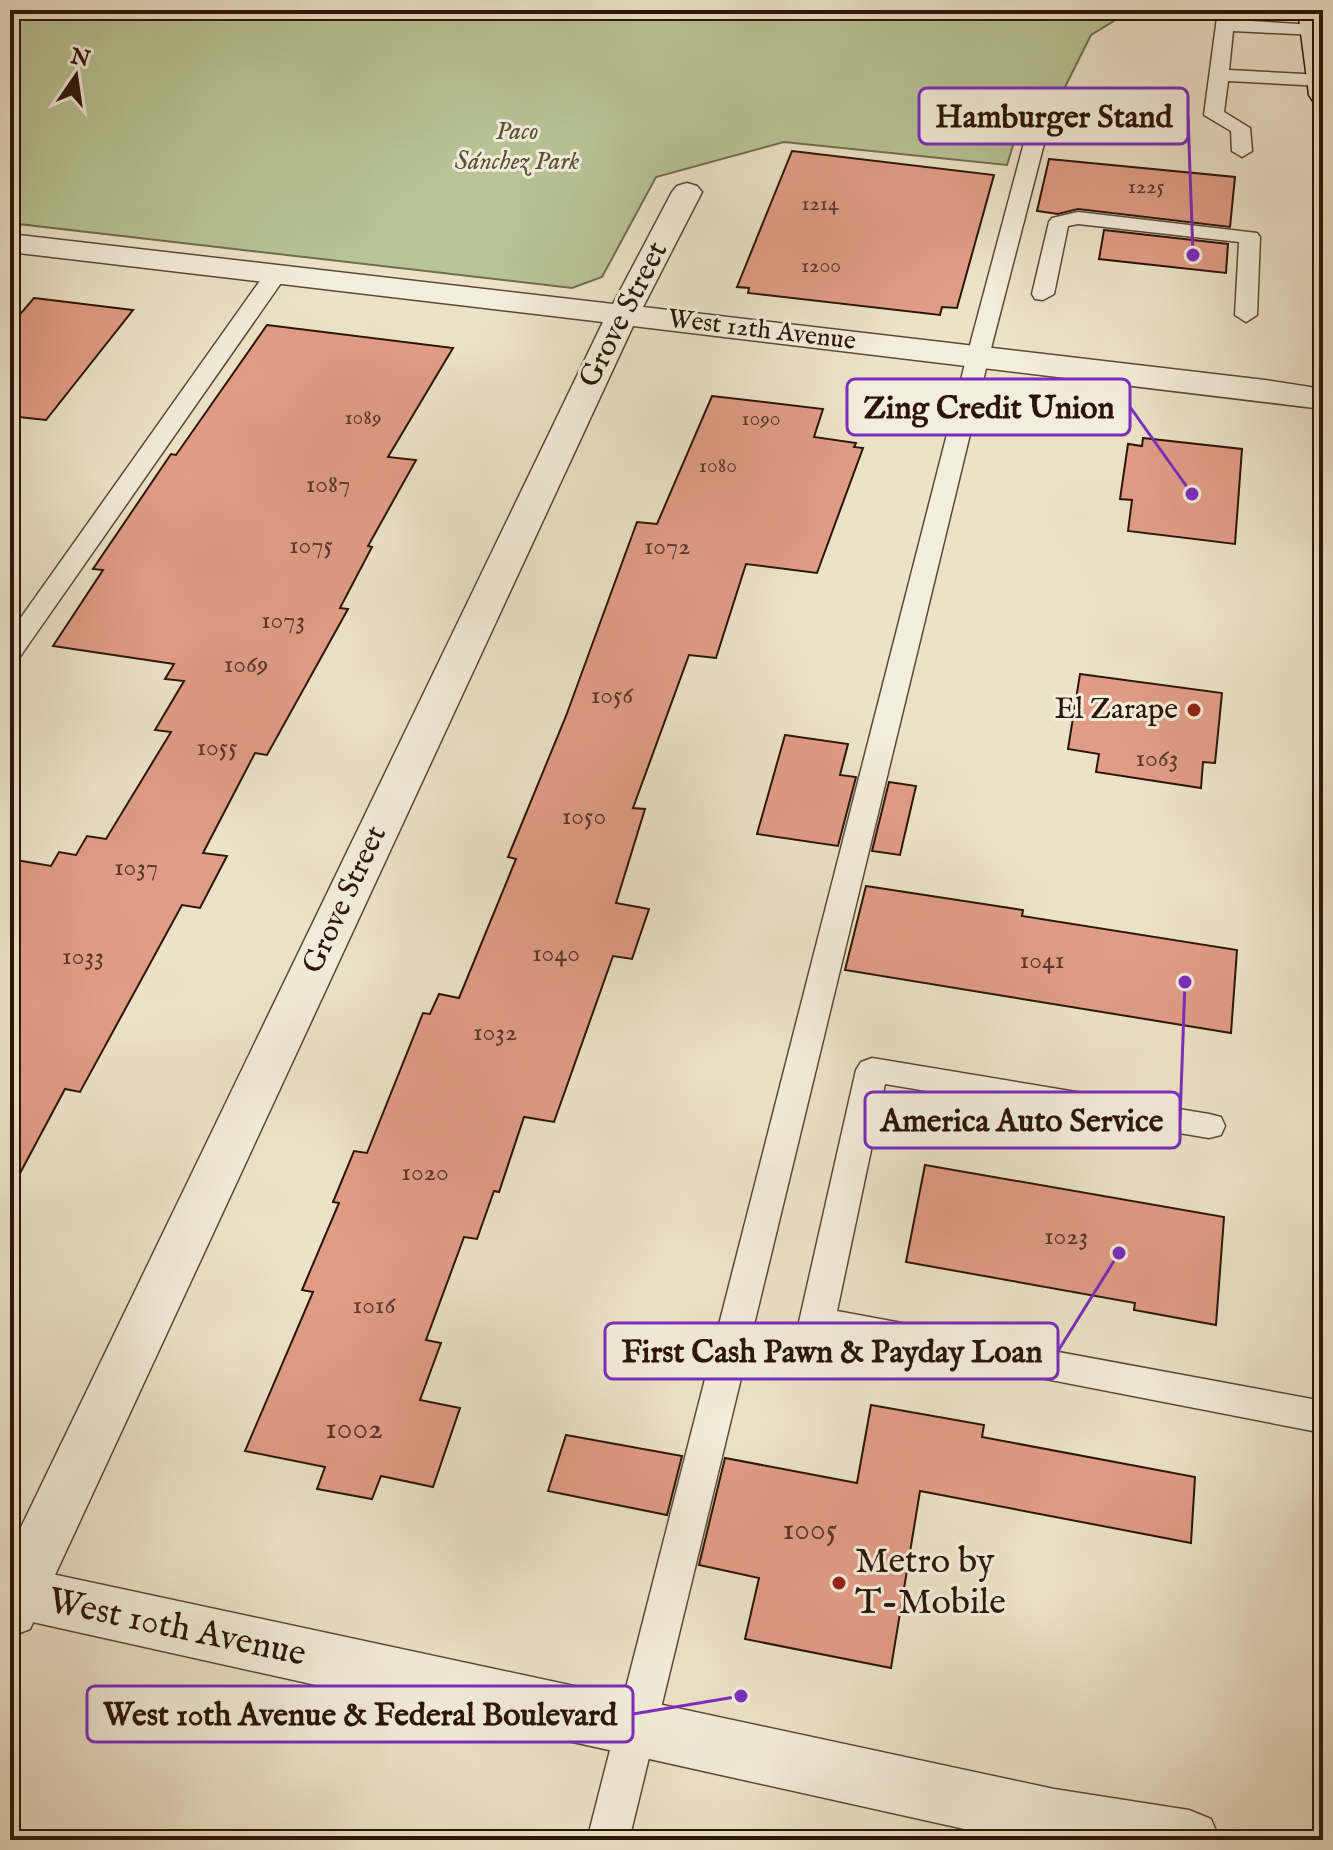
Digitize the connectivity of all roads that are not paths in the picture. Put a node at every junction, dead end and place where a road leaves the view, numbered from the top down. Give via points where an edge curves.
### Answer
1 (1226, 17) edge
2 (1312, 20) edge
3 (1219, 75) junction
4 (1322, 85) edge
5 (1042, 113) dead end
6 (1242, 151) dead end
7 (687, 192) dead end
8 (10, 243) edge
9 (277, 273) junction
10 (1043, 294) dead end
11 (623, 314) junction
12 (1246, 315) dead end
13 (978, 356) junction
14 (1323, 399) edge
15 (10, 652) edge
16 (1209, 1126) dead end
17 (1323, 1417) edge
18 (13, 1598) edge
19 (636, 1728) junction
20 (608, 1840) edge
21 (1189, 1840) edge

1 - 2 lane
1 - 3 lane
2 - 4 main road
3 - 4 lane
3 - 6 lane via 1214,115 1240,128
5 - 13 lane
7 - 11 street, Grove Street
8 - 9 street, West 12th Avenue
9 - 11 street, West 12th Avenue
9 - 15 lane
10 - 12 lane via 1059,222 1078,218 1250,237
11 - 13 street, West 12th Avenue
11 - 18 street, Grove Street
13 - 14 street, West 12th Avenue
13 - 19 lane
16 - 17 lane via 872,1070 817,1322
18 - 19 street, West 10th Avenue
19 - 20 lane
19 - 21 street, West 10th Avenue via 1054,1819

